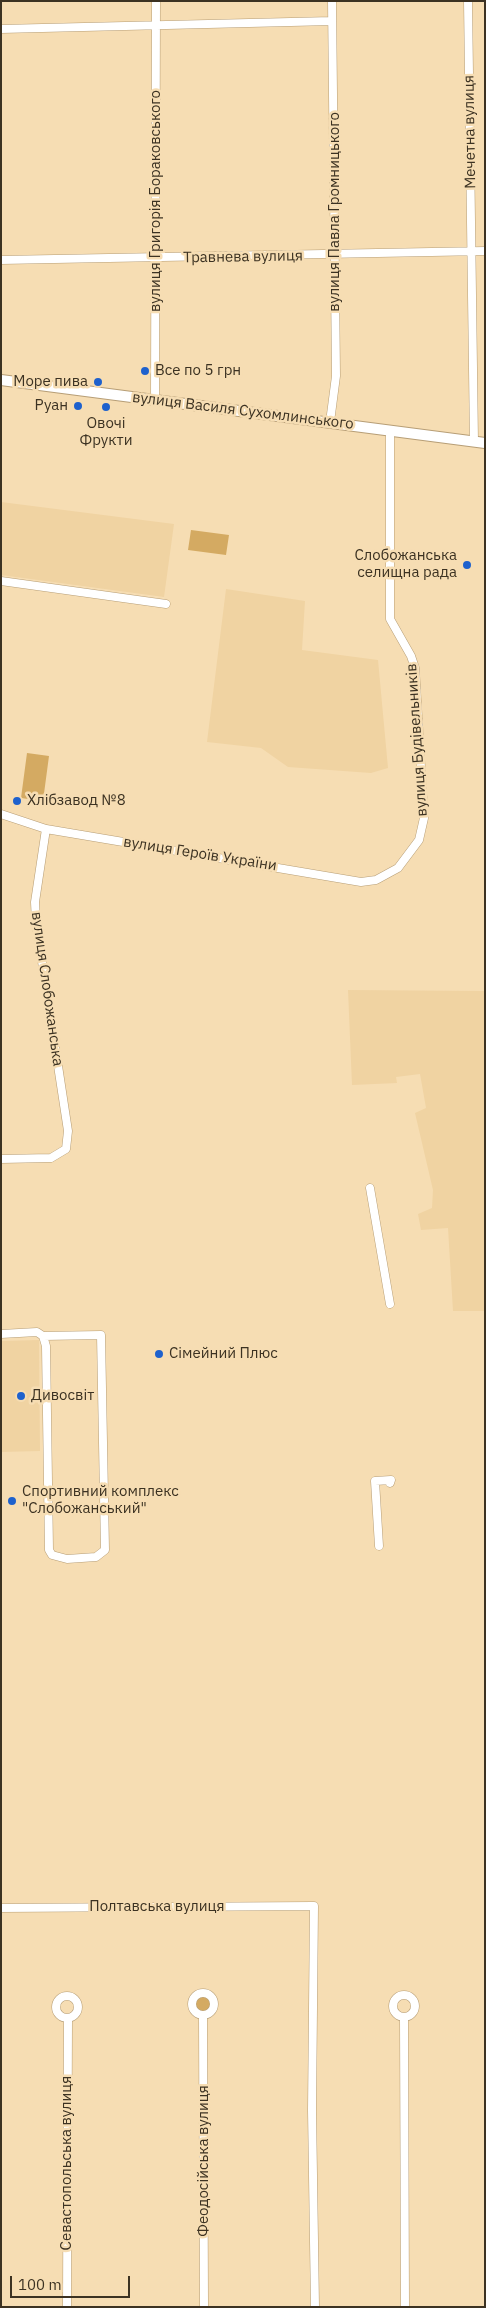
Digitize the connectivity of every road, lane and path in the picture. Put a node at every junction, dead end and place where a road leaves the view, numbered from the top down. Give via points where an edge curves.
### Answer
1 (156, 1) edge
2 (332, 1) edge
3 (468, 1) edge
4 (332, 21) junction
5 (156, 26) junction
6 (1, 29) edge
7 (473, 251) junction
8 (485, 251) edge
9 (335, 255) junction
10 (156, 259) junction
11 (1, 260) edge
12 (1, 380) edge
13 (155, 400) junction
14 (330, 422) junction
15 (390, 430) junction
16 (479, 442) edge
17 (1, 581) edge
18 (166, 604) dead end
19 (1, 814) edge
20 (46, 829) junction
21 (398, 868) joint
22 (1, 1159) edge
23 (370, 1188) dead end
24 (390, 1304) dead end
25 (1, 1334) edge
26 (43, 1336) junction
27 (390, 1483) dead end
28 (379, 1546) dead end
29 (1, 1908) edge
30 (203, 2015) dead end
31 (68, 2018) dead end
32 (404, 2018) dead end
33 (67, 2307) edge
34 (204, 2307) edge
35 (315, 2307) edge
36 (405, 2307) edge

1 - 5 street, вулиця Григорія Бораковського
2 - 4 street, вулиця Павла Громницького
3 - 7 street, Мечетна вулиця
4 - 5 street
4 - 9 street, вулиця Павла Громницького
5 - 6 street
5 - 10 street, вулиця Григорія Бораковського
7 - 8 street, Травнева вулиця
7 - 9 street, Травнева вулиця
7 - 16 street, Мечетна вулиця
9 - 10 street, Травнева вулиця
9 - 14 street, вулиця Павла Громницького via 336,376
10 - 11 street, Травнева вулиця
10 - 13 street, вулиця Григорія Бораковського
12 - 13 main road, вулиця Василя Сухомлинського
13 - 14 main road, вулиця Василя Сухомлинського
14 - 15 main road, вулиця Василя Сухомлинського
15 - 16 main road, вулиця Василя Сухомлинського
15 - 21 street, вулиця Будівельників via 390,619 415,668 424,818 418,840
17 - 18 street
19 - 20 street, вулиця Героїв України
20 - 21 street, вулиця Героїв України via 361,882 376,880
20 - 22 street, вулиця Слобожанська via 35,902 36,922 68,1132 66,1149 51,1158
23 - 24 street
25 - 26 street via 37,1332
26 - 26 street via 46,1346 49,1550 52,1555 67,1559 96,1558 105,1550 101,1334
27 - 28 street via 391,1480 375,1481
29 - 35 street, Полтавська вулиця via 314,1906 312,2110
30 - 34 street, Феодосійська вулиця
31 - 33 street, Севастопольська вулиця
32 - 36 street

